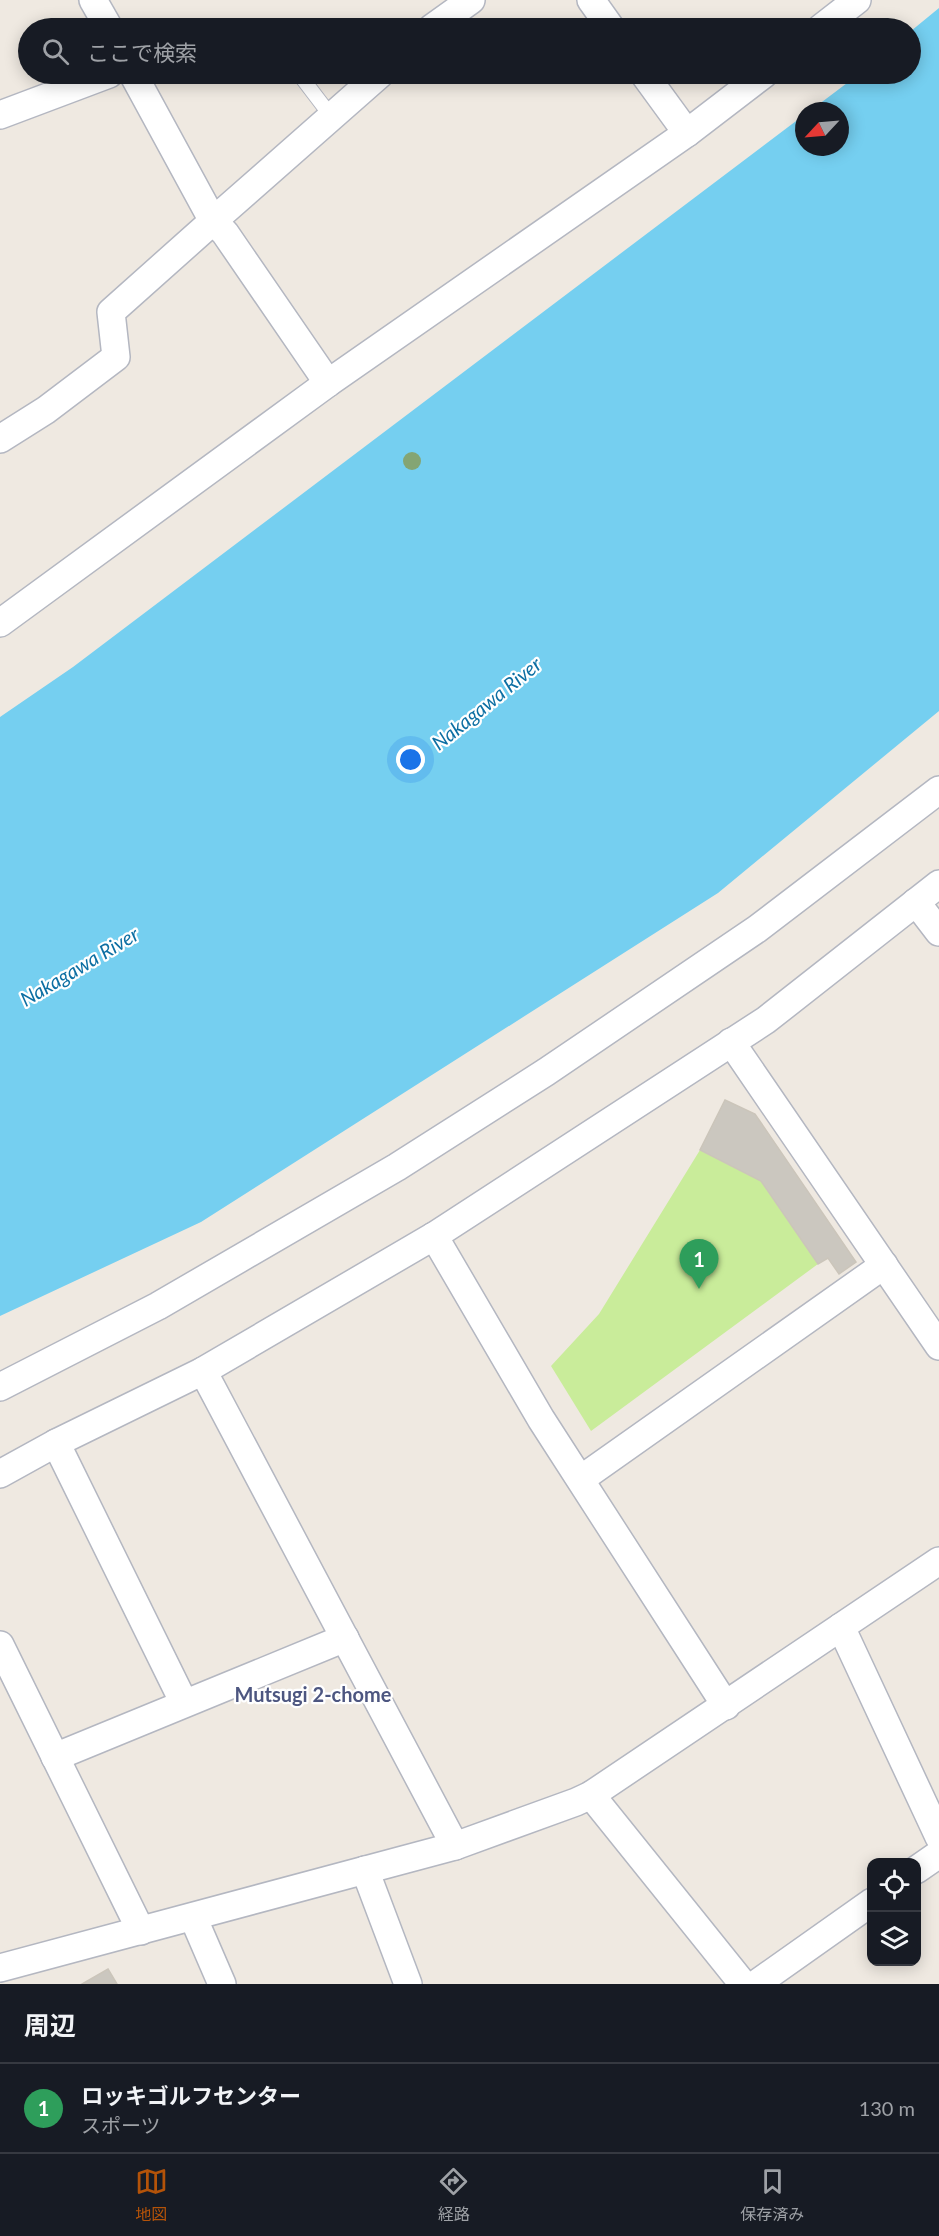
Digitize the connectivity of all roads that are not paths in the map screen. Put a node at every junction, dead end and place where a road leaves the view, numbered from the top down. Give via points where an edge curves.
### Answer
1 (93, 0) edge
2 (471, 0) edge
3 (591, 0) edge
4 (857, 0) edge
5 (103, 18) edge
6 (446, 18) edge
7 (604, 18) edge
8 (834, 18) edge
9 (82, 84) edge
10 (138, 84) edge
11 (306, 84) edge
12 (369, 84) edge
13 (651, 84) edge
14 (751, 84) edge
15 (0, 115) edge
16 (331, 117) junction
17 (687, 133) junction
18 (213, 220) junction
19 (328, 383) junction
20 (0, 439) edge
21 (0, 623) edge
22 (939, 790) edge
23 (939, 884) edge
24 (916, 903) junction
25 (939, 932) edge
26 (731, 1042) junction
27 (434, 1236) junction
28 (884, 1265) junction
29 (939, 1346) edge
30 (203, 1371) junction
31 (0, 1388) edge
32 (56, 1443) junction
33 (0, 1474) edge
34 (581, 1479) junction
35 (939, 1561) edge
36 (841, 1628) junction
37 (345, 1638) junction
38 (0, 1645) edge
39 (184, 1703) junction
40 (726, 1706) junction
41 (55, 1757) junction
42 (591, 1795) junction
43 (939, 1837) edge
44 (454, 1846) junction
45 (939, 1854) edge
46 (921, 1867) edge
47 (365, 1870) junction
48 (867, 1906) edge
49 (193, 1917) junction
50 (141, 1931) junction
51 (0, 1968) edge
52 (222, 1984) edge
53 (408, 1984) edge
54 (743, 1984) edge
55 (756, 1984) edge

1 - 5 street
2 - 6 street
3 - 7 street
4 - 8 street
9 - 15 street
10 - 18 street
11 - 16 lane
12 - 16 street
13 - 17 street
14 - 17 street
16 - 18 street
17 - 19 street
18 - 19 street
18 - 20 street via 111,312 116,357
19 - 21 street
22 - 31 street via 757,929 397,1167 158,1306
23 - 24 street
24 - 25 street
24 - 26 street via 766,1020
26 - 27 street
26 - 28 street
27 - 30 street
27 - 34 street via 541,1419
28 - 29 street
28 - 34 street
30 - 32 street
30 - 37 street
32 - 33 street
32 - 39 street
34 - 40 street
35 - 36 street
36 - 40 street
36 - 43 street
37 - 39 street
37 - 44 street
38 - 41 street
39 - 41 street
40 - 42 street
41 - 50 street
42 - 44 street
42 - 54 street
44 - 47 street
45 - 46 street
47 - 49 street
47 - 53 street
48 - 55 street
49 - 50 street
49 - 52 street
50 - 51 street

